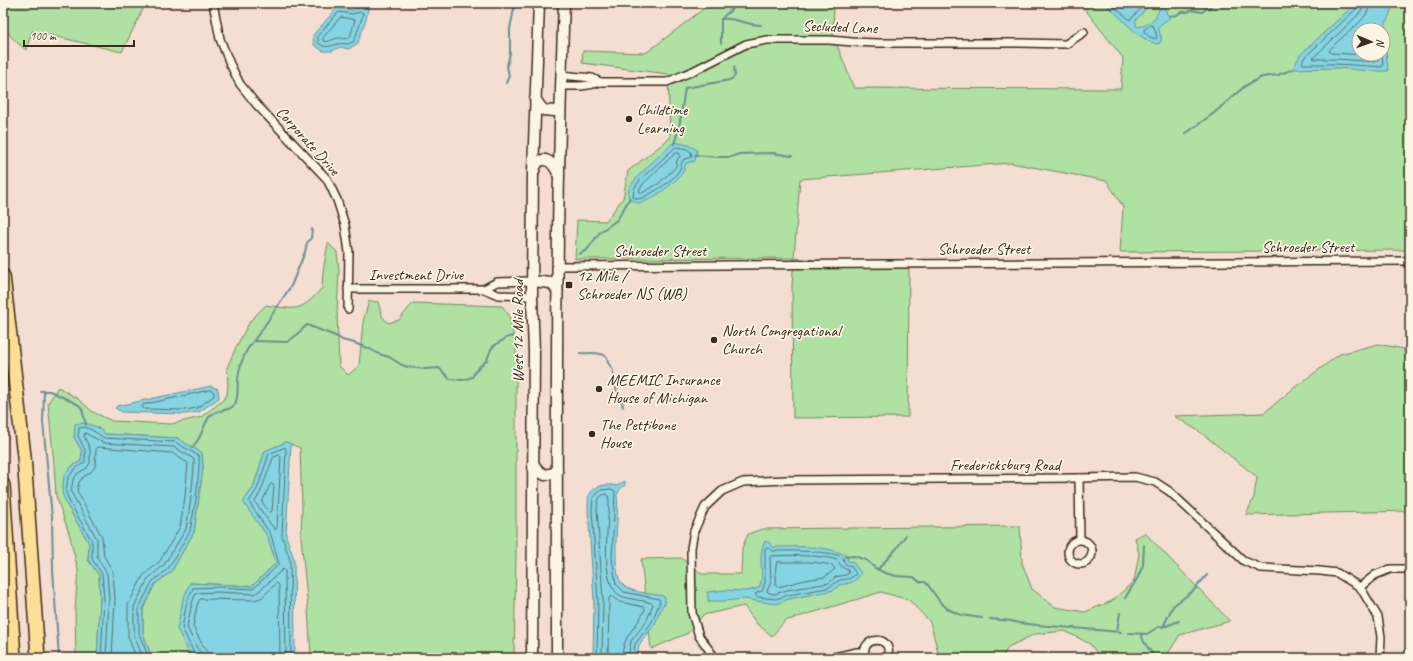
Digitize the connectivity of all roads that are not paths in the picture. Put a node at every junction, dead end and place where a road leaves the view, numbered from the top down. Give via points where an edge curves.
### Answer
1 (213, 3) edge
2 (539, 3) edge
3 (564, 3) edge
4 (1084, 32) dead end
5 (561, 75) junction
6 (600, 82) junction
7 (561, 86) junction
8 (535, 99) junction
9 (560, 109) junction
10 (533, 172) junction
11 (559, 178) junction
12 (1410, 260) edge
13 (558, 266) junction
14 (3, 276) edge
15 (532, 281) junction
16 (348, 289) junction
17 (484, 289) junction
18 (558, 290) junction
19 (532, 296) junction
20 (348, 309) dead end
21 (533, 464) junction
22 (557, 472) junction
23 (1079, 478) junction
24 (3, 485) edge
25 (1080, 539) dead end
26 (1410, 569) edge
27 (1360, 587) junction
28 (865, 655) edge
29 (14, 658) edge
30 (38, 658) edge
31 (532, 658) edge
32 (557, 658) edge
33 (715, 658) edge
34 (830, 658) edge
35 (887, 658) edge
36 (1380, 658) edge

1 - 16 street, Corporate Drive via 220,39 240,84 327,179 337,200 345,225 349,252
2 - 8 main road, West 12 Mile Road
3 - 5 main road
4 - 6 street, Secluded Lane via 1066,44 767,40 746,44 693,72 667,82
5 - 6 street, Secluded Lane via 592,78
5 - 7 main road
6 - 7 street, Secluded Lane via 592,85
7 - 9 main road
8 - 9 main road via 543,110
8 - 10 main road, West 12 Mile Road
9 - 11 main road
10 - 11 main road via 539,161 549,160
10 - 15 main road, West 12 Mile Road
11 - 13 main road
12 - 13 street, Schroeder Street
13 - 18 main road
14 - 30 highway via 24,456
15 - 17 street, Investment Drive via 497,282
15 - 18 main road via 551,283
15 - 19 main road, West 12 Mile Road
16 - 17 street, Investment Drive
16 - 20 street, Corporate Drive
17 - 19 street, Investment Drive via 498,295
18 - 22 main road
19 - 21 main road, West 12 Mile Road
21 - 22 main road via 545,475
21 - 31 main road, West 12 Mile Road
22 - 32 main road
23 - 25 street
23 - 27 street, Fredericksburg Road via 1135,476 1155,482 1169,490 1244,561 1261,568 1337,573
23 - 33 street, Fredericksburg Road via 786,480 743,482 722,491 705,507 694,530 691,548 692,613 699,636
24 - 29 highway
26 - 27 street via 1390,569
27 - 36 street, Fredericksburg Road via 1378,617
28 - 34 street via 857,652
28 - 35 street via 870,642 881,641 889,650

